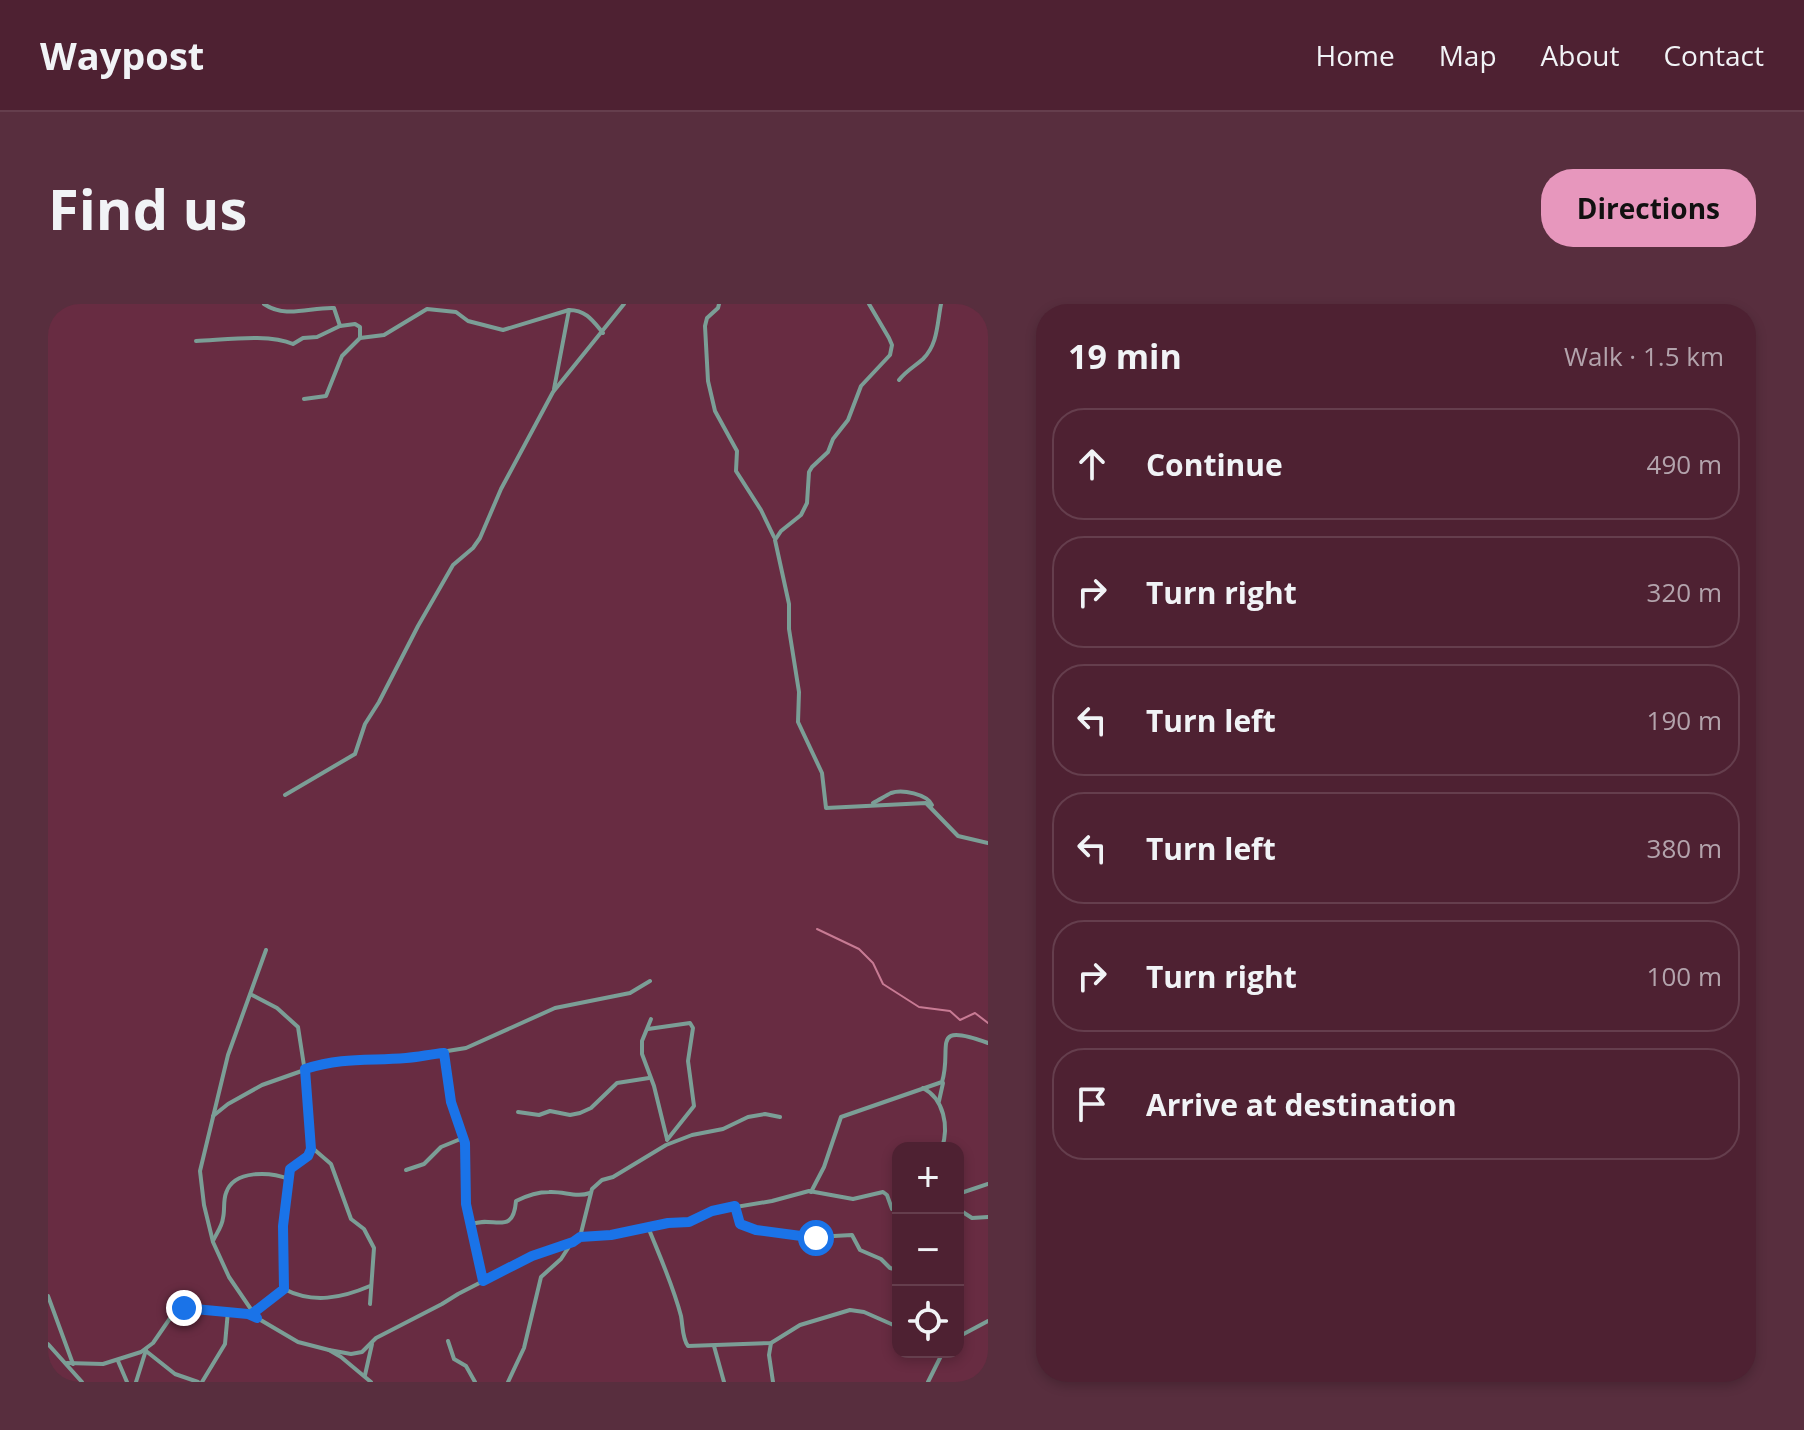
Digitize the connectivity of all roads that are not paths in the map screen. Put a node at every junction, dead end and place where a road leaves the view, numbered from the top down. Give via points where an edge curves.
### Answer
1 (264, 304) edge
2 (624, 304) edge
3 (719, 304) edge
4 (869, 304) edge
5 (941, 304) edge
6 (569, 310) junction
7 (340, 326) junction
8 (603, 333) junction
9 (360, 338) junction
10 (196, 341) dead end
11 (899, 380) dead end
12 (553, 392) junction
13 (304, 399) dead end
14 (775, 540) junction
15 (285, 795) dead end
16 (869, 805) junction
17 (932, 807) junction
18 (988, 843) edge
19 (266, 950) dead end
20 (650, 981) dead end
21 (252, 995) junction
22 (651, 1019) dead end
23 (648, 1029) junction
24 (988, 1043) edge
25 (444, 1053) junction
26 (305, 1069) junction
27 (649, 1078) junction
28 (943, 1081) junction
29 (923, 1088) junction
30 (939, 1101) junction
31 (518, 1112) dead end
32 (213, 1116) junction
33 (780, 1117) dead end
34 (463, 1138) junction
35 (668, 1142) junction
36 (944, 1142) edge
37 (311, 1149) junction
38 (406, 1170) dead end
39 (289, 1179) junction
40 (988, 1184) edge
41 (811, 1192) junction
42 (964, 1192) edge
43 (590, 1193) junction
44 (735, 1206) junction
45 (892, 1209) edge
46 (964, 1213) edge
47 (988, 1217) edge
48 (470, 1225) junction
49 (648, 1226) junction
50 (580, 1237) junction
51 (213, 1242) junction
52 (573, 1242) junction
53 (892, 1268) edge
54 (483, 1281) junction
55 (371, 1286) junction
56 (284, 1289) junction
57 (48, 1296) edge
58 (370, 1304) dead end
59 (228, 1311) junction
60 (255, 1315) junction
61 (988, 1321) edge
62 (892, 1324) edge
63 (964, 1334) edge
64 (448, 1341) dead end
65 (373, 1342) junction
66 (769, 1343) junction
67 (48, 1345) edge
68 (714, 1345) junction
69 (147, 1349) junction
70 (329, 1350) junction
71 (940, 1358) edge
72 (118, 1361) junction
73 (70, 1364) junction
74 (76, 1375) junction
75 (365, 1376) junction
76 (73, 1382) edge
77 (82, 1382) edge
78 (127, 1382) edge
79 (136, 1382) edge
80 (200, 1382) edge
81 (371, 1382) edge
82 (475, 1382) edge
83 (508, 1382) edge
84 (724, 1382) edge
85 (773, 1382) edge
86 (928, 1382) edge

1 - 7 street via 293,313 334,308
2 - 8 street
3 - 14 street via 707,318 704,336 712,399 737,451 735,469
4 - 14 street via 892,345 890,355 861,386 848,420 809,472 801,515
5 - 11 street via 933,346
6 - 8 street via 584,312
6 - 9 street via 503,330 431,308 384,335
6 - 12 street
7 - 9 street via 358,325
7 - 10 street via 293,344 245,337
8 - 12 street
9 - 13 street via 342,356 326,396
12 - 15 street via 477,543 456,561 418,626 365,724 355,754
14 - 16 street via 789,604 798,722 822,773 824,806
16 - 17 street
16 - 17 street via 896,792 922,795
17 - 18 street via 958,836
19 - 21 street
20 - 25 street via 630,993 555,1008 480,1043
21 - 26 street via 295,1023
21 - 32 street via 234,1037
22 - 23 street
23 - 27 street via 642,1054
23 - 35 street via 690,1023 693,1028 688,1061 694,1106
24 - 28 street via 962,1035 947,1037
25 - 26 street via 336,1061
25 - 34 street
26 - 32 street via 262,1085
26 - 37 street
27 - 31 street via 617,1083 580,1113
27 - 35 street
28 - 29 street
28 - 30 street
29 - 30 street
29 - 41 street via 841,1117
30 - 36 street
32 - 51 street via 200,1183
33 - 35 street via 748,1117
34 - 38 street
34 - 48 street
35 - 43 street via 602,1180
37 - 39 street via 290,1169
37 - 55 street via 331,1164 351,1219 363,1227 374,1248
39 - 51 street via 251,1175 231,1185
39 - 56 street
40 - 42 street
41 - 44 street
41 - 45 street via 853,1199 883,1192
43 - 48 street via 538,1194 516,1201 511,1220
43 - 50 street
44 - 49 street via 689,1222
44 - 53 street via 740,1224 756,1230 816,1238 852,1235 860,1250
46 - 47 street
48 - 54 street
49 - 50 street
49 - 68 street via 669,1274 685,1343
50 - 52 street
51 - 60 street
52 - 54 street
52 - 83 street via 541,1277 524,1348
54 - 65 street
55 - 56 street via 346,1297 305,1298
55 - 58 street
56 - 60 street
57 - 73 street
59 - 60 street
59 - 69 street via 177,1311
59 - 80 street via 225,1344
60 - 70 street via 298,1342
61 - 63 street
62 - 66 street via 850,1310 800,1325
64 - 82 street via 454,1359 466,1366
65 - 70 street via 351,1354
65 - 75 street
66 - 68 street
66 - 85 street
67 - 73 street
68 - 84 street
69 - 72 street
69 - 79 street
69 - 80 street via 175,1374
70 - 75 street
71 - 86 street
72 - 73 street
72 - 78 street
73 - 74 street
74 - 76 street
74 - 77 street
75 - 81 street

